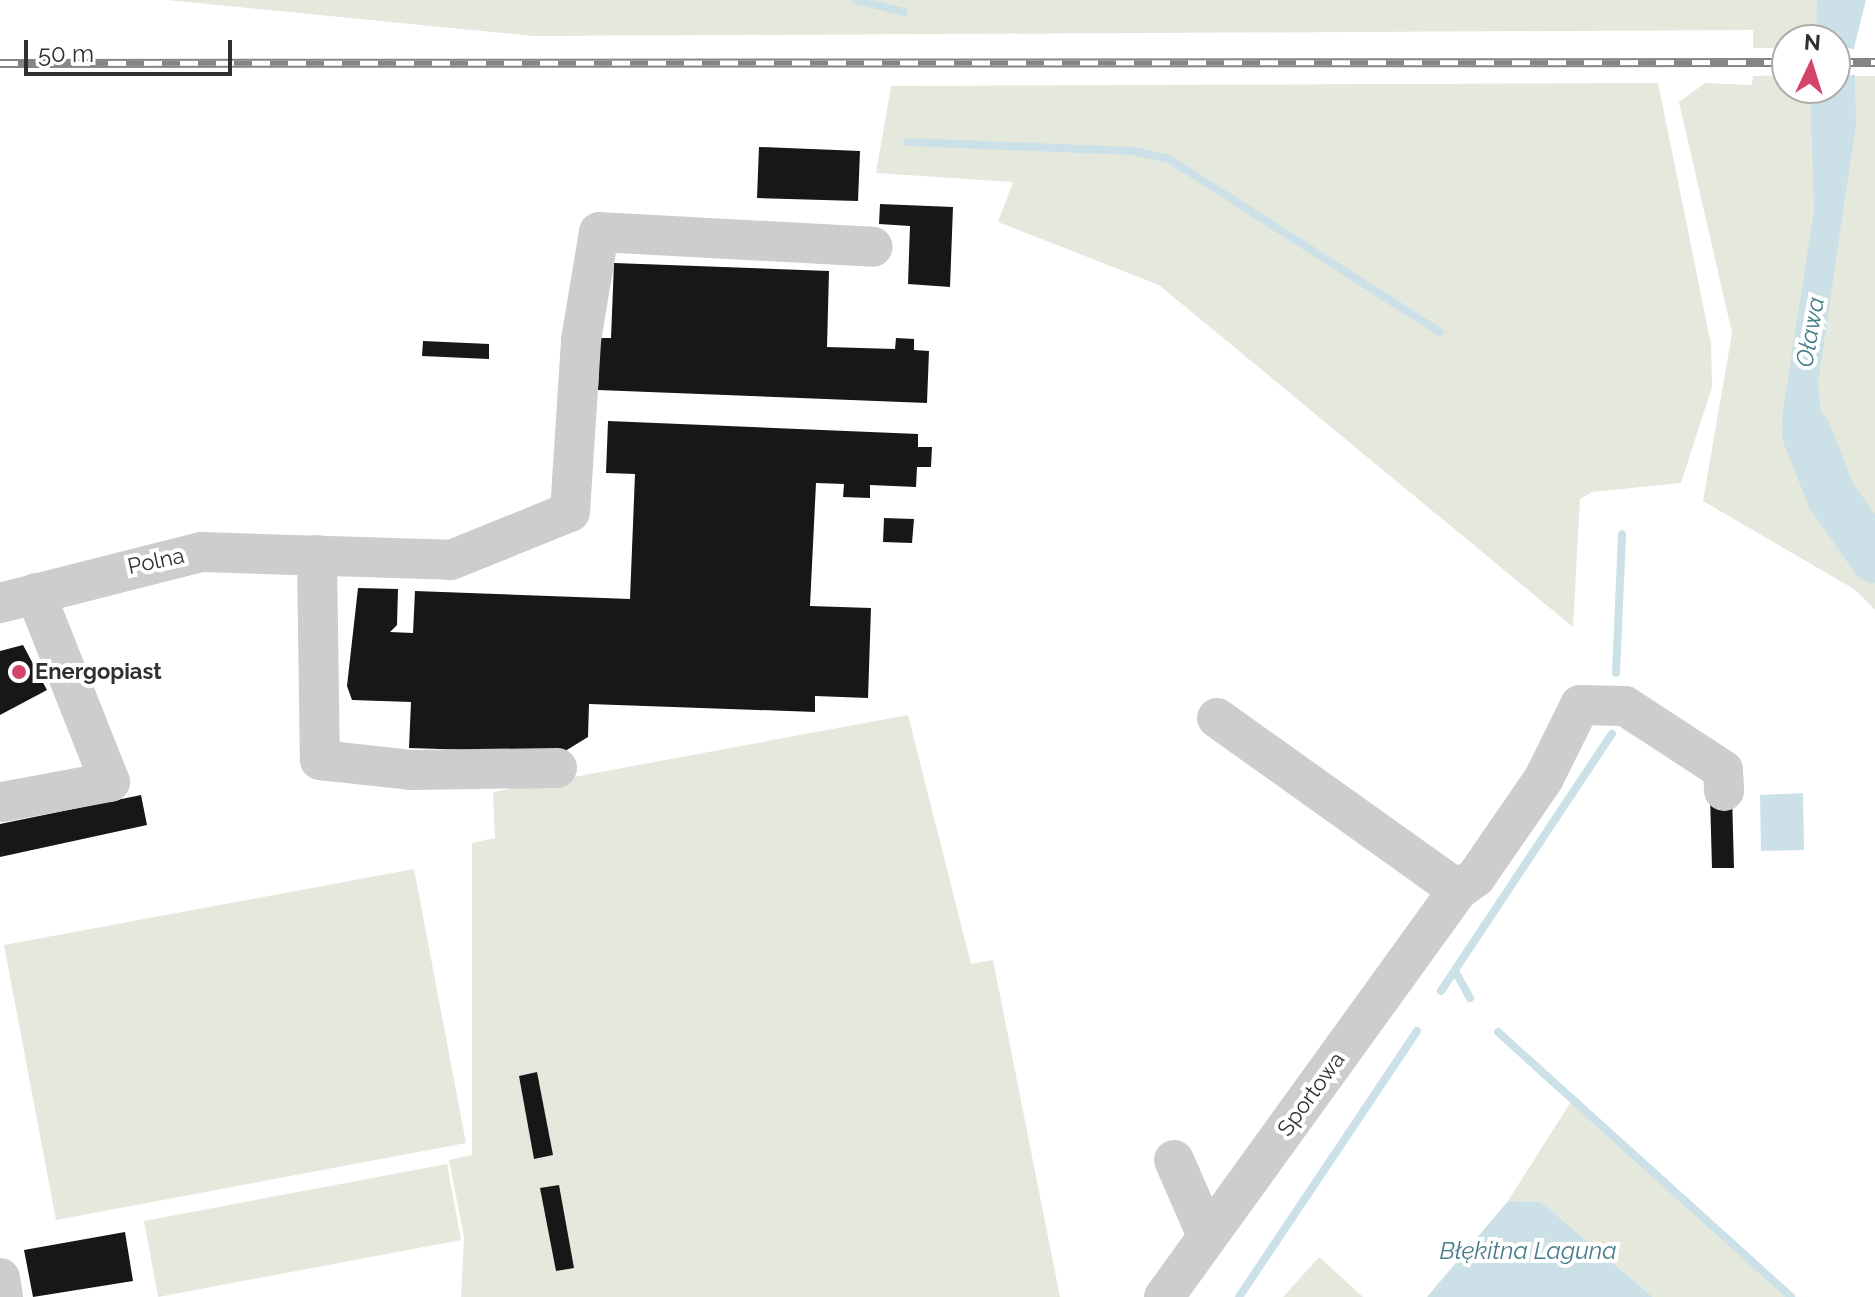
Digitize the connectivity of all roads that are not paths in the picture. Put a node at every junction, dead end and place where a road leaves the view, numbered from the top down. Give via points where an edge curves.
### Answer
1 (873, 247) dead end
2 (317, 555) junction
3 (17, 598) edge
4 (1217, 718) dead end
5 (557, 768) dead end
6 (1724, 791) dead end
7 (2, 802) dead end
8 (1458, 890) junction
9 (1174, 1160) dead end
10 (1207, 1236) junction
11 (0, 1278) edge
12 (3, 1297) edge
13 (1164, 1297) edge

1 - 2 street, Polna via 599,232 581,340 570,512 451,560
2 - 3 street, Polna via 201,552
2 - 5 street via 320,760 410,770
3 - 7 street via 110,782
4 - 8 street
6 - 8 street, Sportowa via 1723,770 1625,706 1580,705 1544,778 1476,877
8 - 10 street, Sportowa
9 - 10 street
10 - 13 street, Sportowa
11 - 12 street

